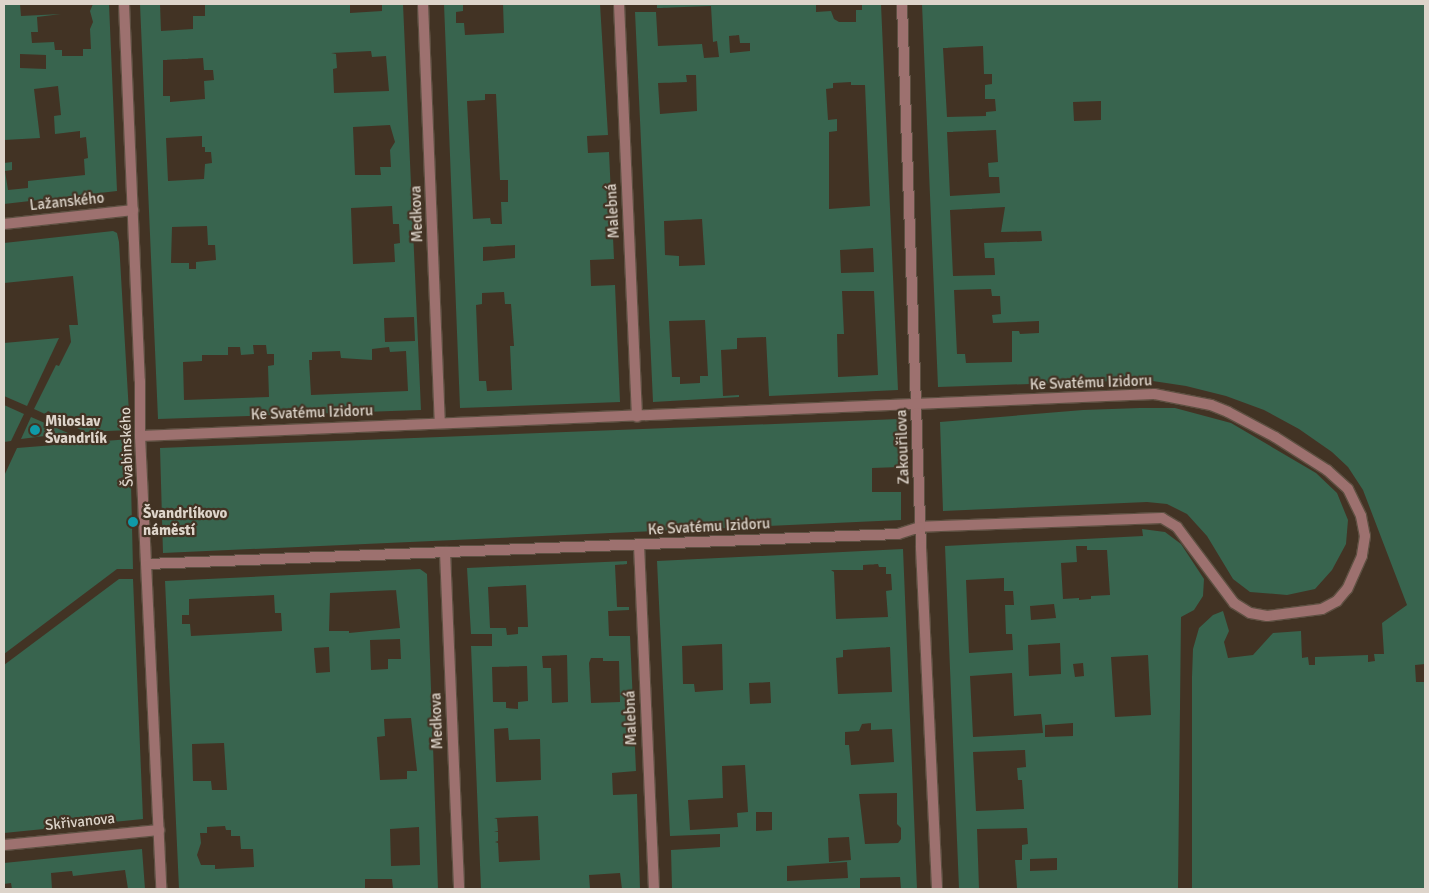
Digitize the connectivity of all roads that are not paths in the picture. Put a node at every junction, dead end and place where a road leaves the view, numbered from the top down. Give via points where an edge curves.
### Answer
1 (124, 4) edge
2 (423, 4) edge
3 (619, 4) edge
4 (902, 4) edge
5 (133, 210) junction
6 (4, 224) edge
7 (917, 405) junction
8 (638, 417) junction
9 (440, 423) junction
10 (140, 436) junction
11 (920, 527) junction
12 (639, 545) junction
13 (445, 552) junction
14 (147, 564) junction
15 (159, 830) junction
16 (4, 845) edge
17 (161, 889) edge
18 (459, 889) edge
19 (654, 889) edge
20 (936, 889) edge

1 - 5 street, Švabinského
2 - 9 street, Medkova
3 - 8 street, Malebná
4 - 7 street, Zakouřilova
5 - 6 street, Lažanského
5 - 10 street, Švabinského
7 - 8 street, Ke Svatému Izidoru
7 - 11 street, Zakouřilova
7 - 11 street, Ke Svatému Izidoru via 1154,394 1211,405 1260,428 1327,470 1348,489 1361,516 1365,536 1362,556 1347,589 1337,601 1322,609 1267,616 1250,614 1234,603 1177,527 1162,518
8 - 9 street, Ke Svatému Izidoru
9 - 10 street, Ke Svatému Izidoru
10 - 14 street, Švabinského
11 - 12 street, Ke Svatému Izidoru via 898,534
11 - 20 street, Zakouřilova
12 - 13 street, Ke Svatému Izidoru
12 - 19 street, Malebná
13 - 14 street, Ke Svatému Izidoru
13 - 18 street, Medkova
14 - 15 street, Švabinského
15 - 16 street, Skřivanova
15 - 17 street, Švabinského

